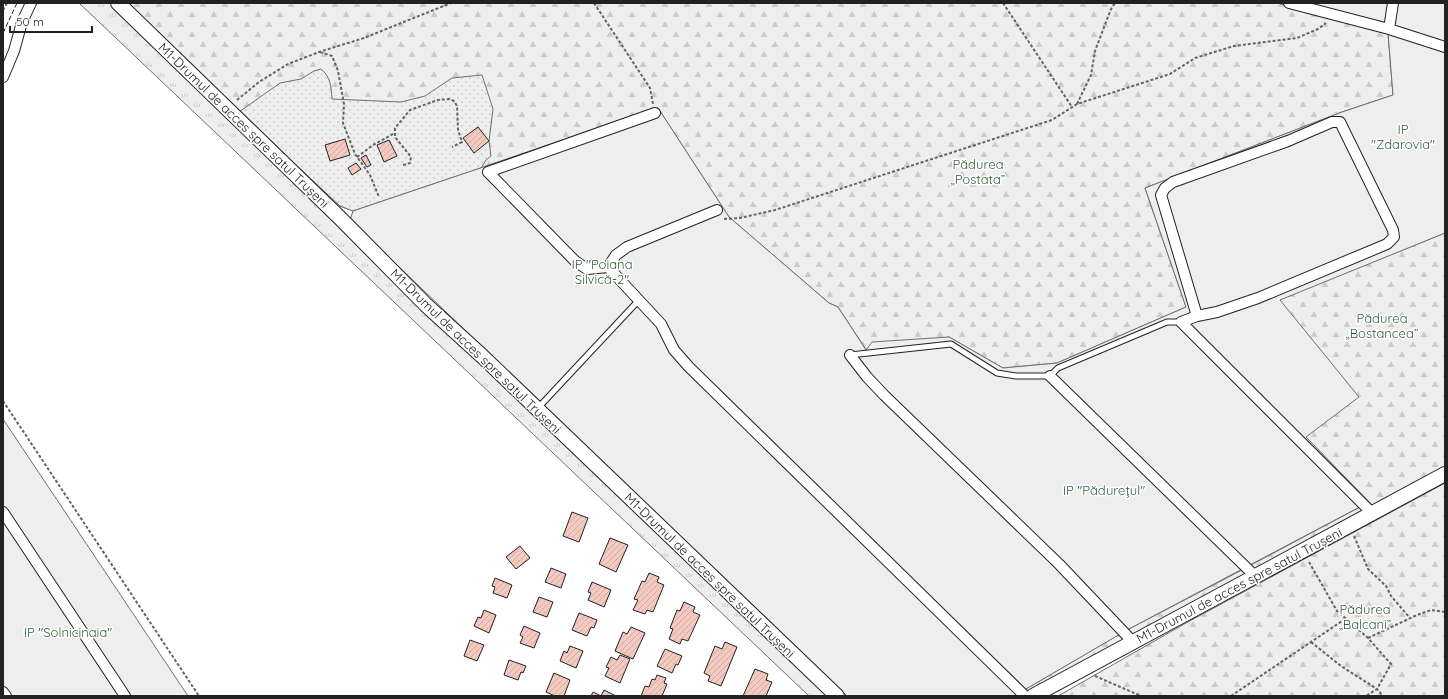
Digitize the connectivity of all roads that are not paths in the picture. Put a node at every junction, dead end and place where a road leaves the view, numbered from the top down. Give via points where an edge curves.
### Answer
1 (31, 3) edge
2 (118, 3) edge
3 (1289, 3) edge
4 (1393, 3) edge
5 (1389, 29) junction
6 (1445, 47) edge
7 (3, 77) edge
8 (655, 113) road end
9 (717, 210) road end
10 (608, 266) junction
11 (639, 300) junction
12 (1197, 316) junction
13 (1181, 322) junction
14 (850, 355) joint
15 (1050, 376) junction
16 (537, 409) junction
17 (1445, 474) edge
18 (3, 512) edge
19 (1372, 513) junction
20 (1256, 577) junction
21 (1133, 642) junction
22 (3, 692) edge
23 (6, 696) edge
24 (125, 696) edge
25 (837, 696) edge
26 (1025, 696) edge
27 (1033, 696) edge

1 - 7 street
2 - 16 street, M1-Drumul de acces spre satul Trușeni via 426,305
3 - 5 street
4 - 5 street
5 - 6 street
8 - 10 street via 488,172 575,260 587,268
9 - 10 street via 627,246
10 - 11 street
11 - 16 lane
11 - 26 street via 661,324 674,350 689,367
12 - 12 street via 1258,298 1387,244 1394,238 1393,230 1340,122 1332,122 1288,141 1173,182 1165,188 1161,195
12 - 13 street
13 - 15 lane via 1167,322 1058,368
13 - 19 street
14 - 15 lane via 951,344 997,373
14 - 21 street via 884,395 1059,564
15 - 20 street
16 - 25 street, M1-Drumul de acces spre satul Trușeni
17 - 19 street, M1-Drumul de acces spre satul Trușeni
18 - 24 street
19 - 20 street, M1-Drumul de acces spre satul Trușeni
20 - 21 street, M1-Drumul de acces spre satul Trușeni
21 - 27 street, M1-Drumul de acces spre satul Trușeni
22 - 23 street

